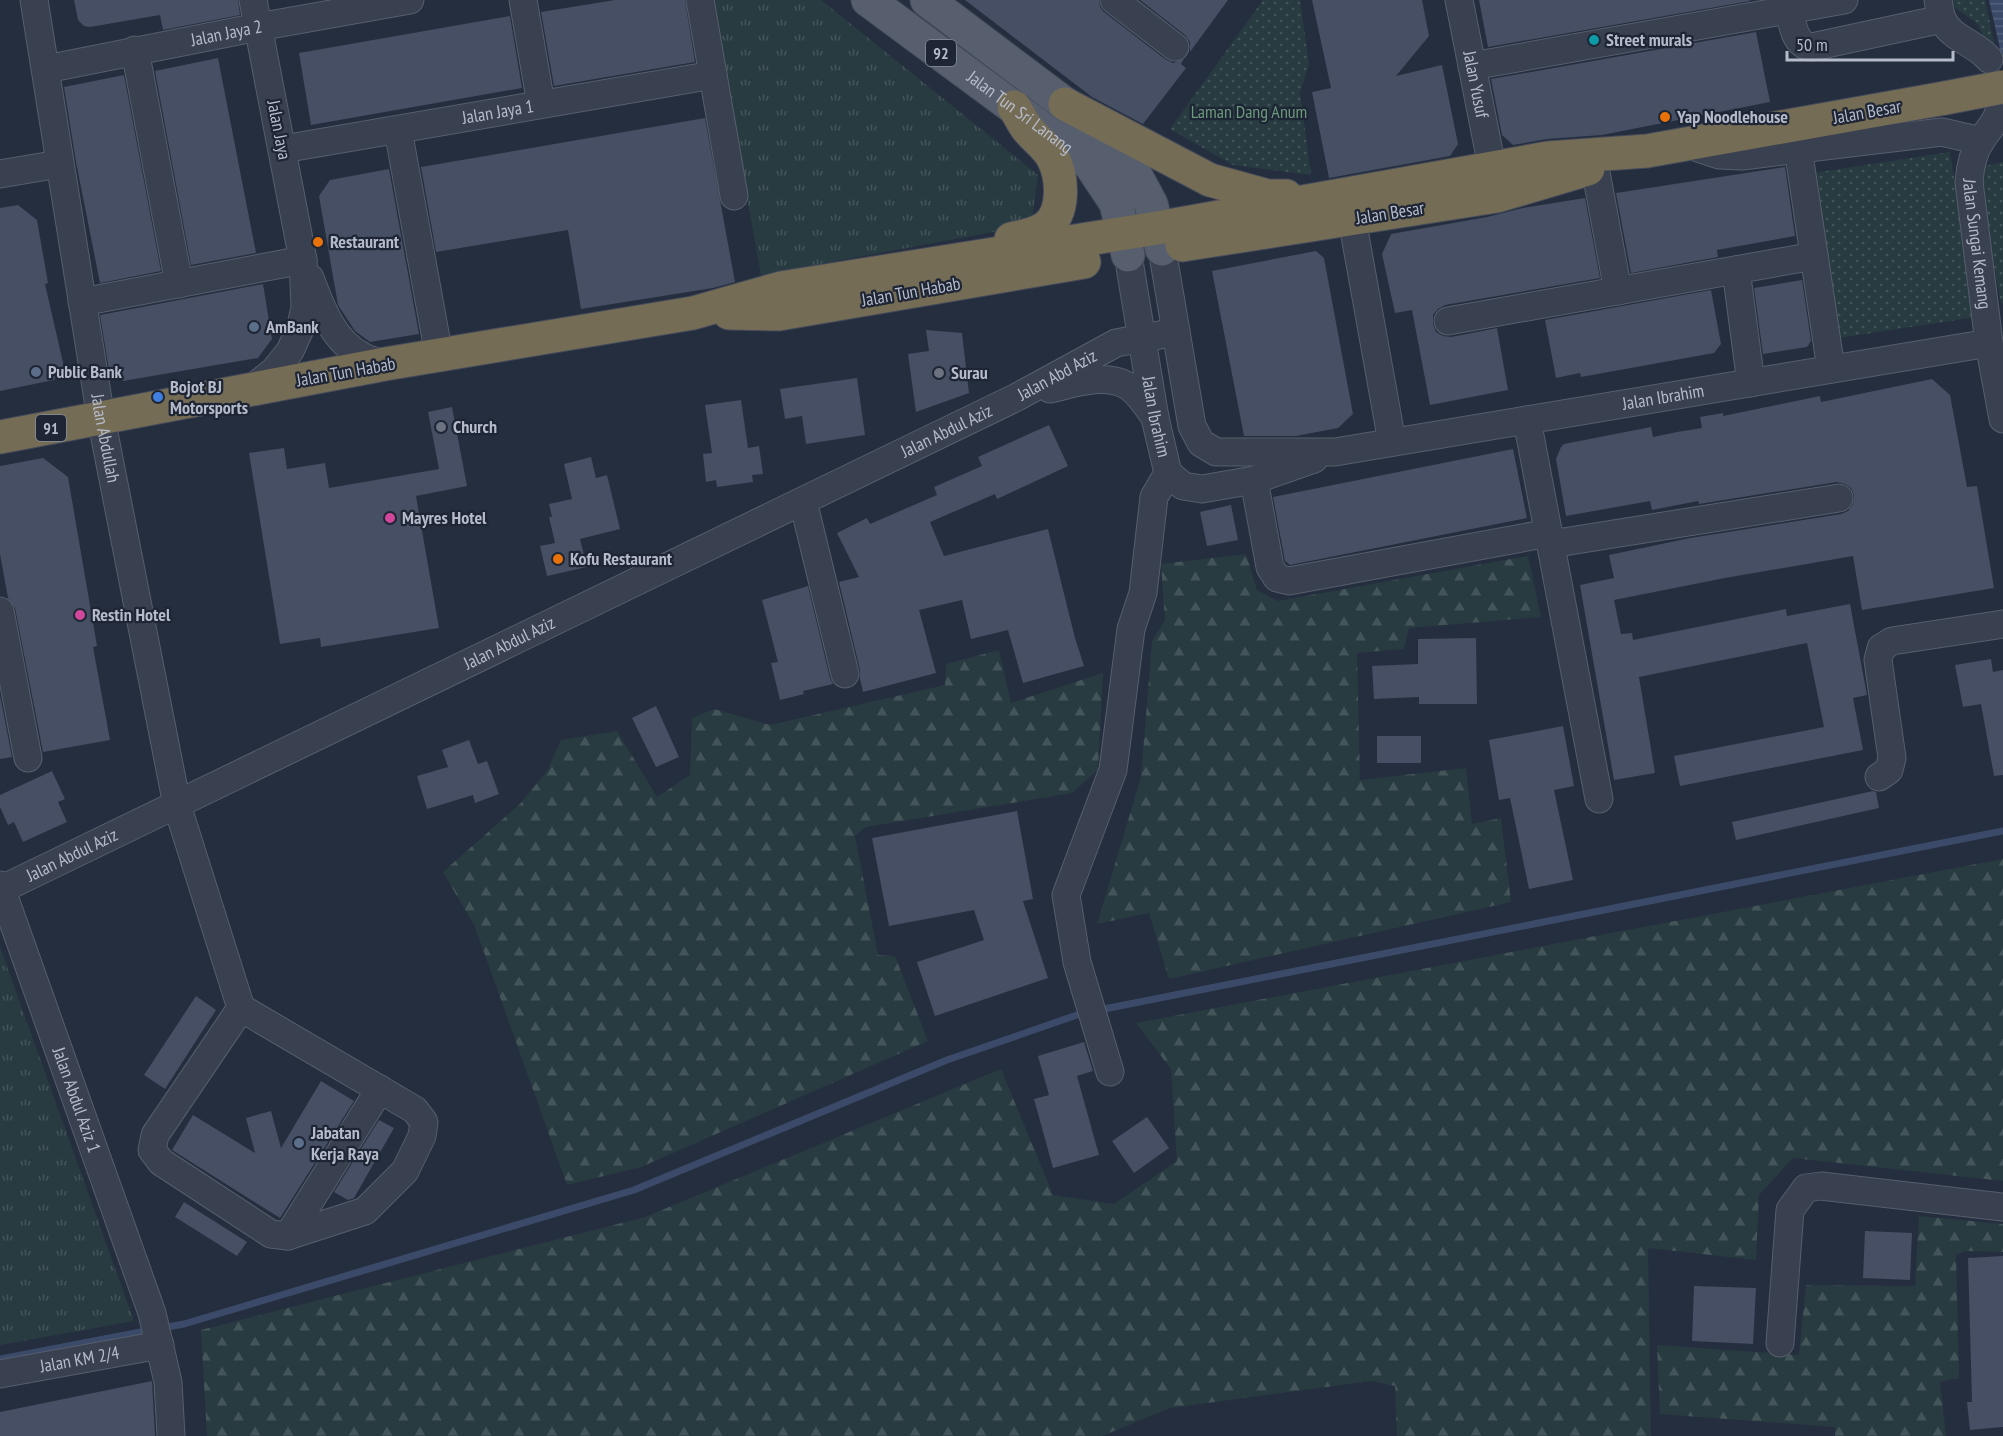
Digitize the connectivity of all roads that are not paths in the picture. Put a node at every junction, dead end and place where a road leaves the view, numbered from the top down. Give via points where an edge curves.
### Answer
1 (34, 0) edge
2 (253, 0) edge
3 (410, 0) edge
4 (523, 0) edge
5 (700, 0) edge
6 (868, 0) edge
7 (927, 0) edge
8 (1114, 0) edge
9 (1459, 0) edge
10 (1844, 0) edge
11 (1789, 5) edge
12 (1940, 10) edge
13 (258, 27) junction
14 (1175, 47) dead end
15 (135, 50) junction
16 (1472, 66) junction
17 (46, 69) junction
18 (713, 75) junction
19 (1997, 86) edge
20 (541, 104) junction
21 (1065, 104) junction
22 (1014, 107) junction
23 (398, 130) junction
24 (1980, 141) junction
25 (1686, 144) junction
26 (1798, 148) junction
27 (283, 149) junction
28 (1647, 151) junction
29 (59, 164) junction
30 (1595, 167) junction
31 (0, 174) edge
32 (1495, 182) junction
33 (734, 196) dead end
34 (1329, 196) junction
35 (1352, 219) junction
36 (1159, 239) junction
37 (1126, 244) junction
38 (1814, 256) junction
39 (303, 260) junction
40 (944, 262) junction
41 (1736, 270) junction
42 (179, 284) junction
43 (1618, 291) junction
44 (82, 302) junction
45 (693, 313) junction
46 (1448, 321) dead end
47 (1176, 332) junction
48 (1142, 337) junction
49 (1989, 343) junction
50 (439, 355) junction
51 (385, 364) junction
52 (1831, 369) junction
53 (1751, 383) junction
54 (251, 389) junction
55 (1017, 397) junction
56 (101, 418) junction
57 (1155, 418) junction
58 (2003, 419) edge
59 (1527, 420) junction
60 (0, 437) edge
61 (1392, 442) junction
62 (1335, 452) junction
63 (1168, 473) junction
64 (1254, 480) junction
65 (1839, 498) dead end
66 (803, 501) junction
67 (1550, 538) junction
68 (0, 611) edge
69 (2003, 624) edge
70 (845, 674) dead end
71 (28, 758) dead end
72 (1879, 777) dead end
73 (1599, 799) dead end
74 (177, 805) junction
75 (1, 888) edge
76 (241, 1008) junction
77 (1110, 1072) dead end
78 (380, 1089) junction
79 (2003, 1207) edge
80 (288, 1236) junction
81 (157, 1331) junction
82 (1780, 1343) dead end
83 (0, 1374) edge
84 (171, 1436) edge

1 - 17 street, Jalan Abdullah
2 - 13 street, Jalan Jaya
3 - 13 street, Jalan Jaya 2
4 - 20 street
5 - 18 street
6 - 22 main road, Jalan Tun Sri Lanang / 92
7 - 21 main road, Jalan Tun Sri Lanang / 92
8 - 14 street
9 - 16 street, Jalan Yusuf
10 - 11 street
11 - 12 street via 1799,43 1805,47
11 - 16 street
12 - 19 street via 1951,31 1982,50
13 - 15 street, Jalan Jaya 2
13 - 27 street, Jalan Jaya
15 - 17 street, Jalan Jaya 2
15 - 42 street
16 - 32 street, Jalan Yusuf
17 - 29 street, Jalan Abdullah
18 - 20 street, Jalan Jaya 1
18 - 33 street
19 - 24 street, Jalan Sungai Kemang via 1997,120
19 - 25 highway, Jalan Besar, bridge
20 - 23 street, Jalan Jaya 1
21 - 34 highway via 1210,180 1268,196
21 - 36 main road, Jalan Tun Sri Lanang / 92 via 1108,142 1135,174 1151,204
22 - 37 main road, Jalan Tun Sri Lanang / 92 via 1090,164 1116,203
22 - 40 highway via 1057,167 1060,198 1055,216 1038,232
23 - 27 street, Jalan Jaya 1
23 - 50 street
24 - 26 street via 1942,132
24 - 49 street, Jalan Sungai Kemang via 1971,161 1969,182
25 - 26 street via 1719,155 1742,156
25 - 28 highway, Jalan Besar
26 - 38 street
27 - 39 street, Jalan Jaya
28 - 30 highway, Jalan Besar
28 - 32 highway, Jalan Besar via 1548,158
29 - 31 street
29 - 44 street, Jalan Abdullah
30 - 32 highway, Jalan Besar
30 - 43 street
32 - 34 highway, Jalan Besar
32 - 35 highway, Jalan Besar
34 - 36 highway, Jalan Besar
35 - 36 highway, Jalan Besar
35 - 61 street
36 - 37 highway, Jalan Besar
36 - 47 street, Jalan Ibrahim
37 - 40 highway, Jalan Tun Habab
37 - 45 highway, Jalan Tun Habab via 779,314
37 - 48 street, Jalan Ibrahim
38 - 41 street
38 - 52 street
39 - 42 street
39 - 51 street, Jalan Jaya via 329,323 361,356
39 - 54 street, Jalan Jaya via 305,308 300,329 290,351 274,371
40 - 45 highway, Jalan Tun Habab via 781,288
41 - 43 street
41 - 53 street
42 - 44 street
43 - 46 street
44 - 56 street, Jalan Abdullah
45 - 50 highway, Jalan Tun Habab
47 - 48 street, Jalan Abd Aziz
47 - 62 street, Jalan Ibrahim via 1192,426 1200,442 1216,452
48 - 55 street, Jalan Abd Aziz via 1116,344
48 - 57 street, Jalan Ibrahim
49 - 52 street, Jalan Ibrahim
49 - 58 street, Jalan Sungai Kemang
50 - 51 highway, Jalan Tun Habab
51 - 54 highway, Jalan Tun Habab
52 - 53 street, Jalan Ibrahim
53 - 59 street, Jalan Ibrahim
54 - 56 highway, Jalan Tun Habab
55 - 57 street, Jalan Abd Aziz via 1106,380 1127,385
55 - 66 street, Jalan Abdul Aziz
56 - 60 highway, Jalan Tun Habab / 91
56 - 74 street, Jalan Abdullah
57 - 63 street, Jalan Ibrahim
59 - 61 street, Jalan Ibrahim
59 - 67 street
61 - 62 street, Jalan Ibrahim
62 - 64 street, Jalan Ibrahim
63 - 64 street, Jalan Ibrahim via 1183,486 1202,489
63 - 77 street via 1154,497 1143,593 1131,629 1113,770 1066,896 1077,962
64 - 67 street via 1270,567 1277,578 1289,581
65 - 67 street
66 - 70 street
66 - 74 street, Jalan Abdul Aziz
67 - 73 street
68 - 71 street
69 - 72 street via 1892,641 1881,648 1878,660 1892,758 1889,770
74 - 75 street, Jalan Abdul Aziz
74 - 76 street, Jalan Abdullah
75 - 81 street, Jalan Abdul Aziz 1
76 - 78 street
76 - 80 street via 155,1135 152,1150 161,1162 271,1234
78 - 80 street
78 - 80 street via 415,1110 424,1122 422,1137 405,1171 365,1211
79 - 82 street via 1821,1186 1806,1188 1790,1210
81 - 83 street, Jalan KM 2/4
81 - 84 street, Jalan Abdul Aziz 1 via 168,1383

